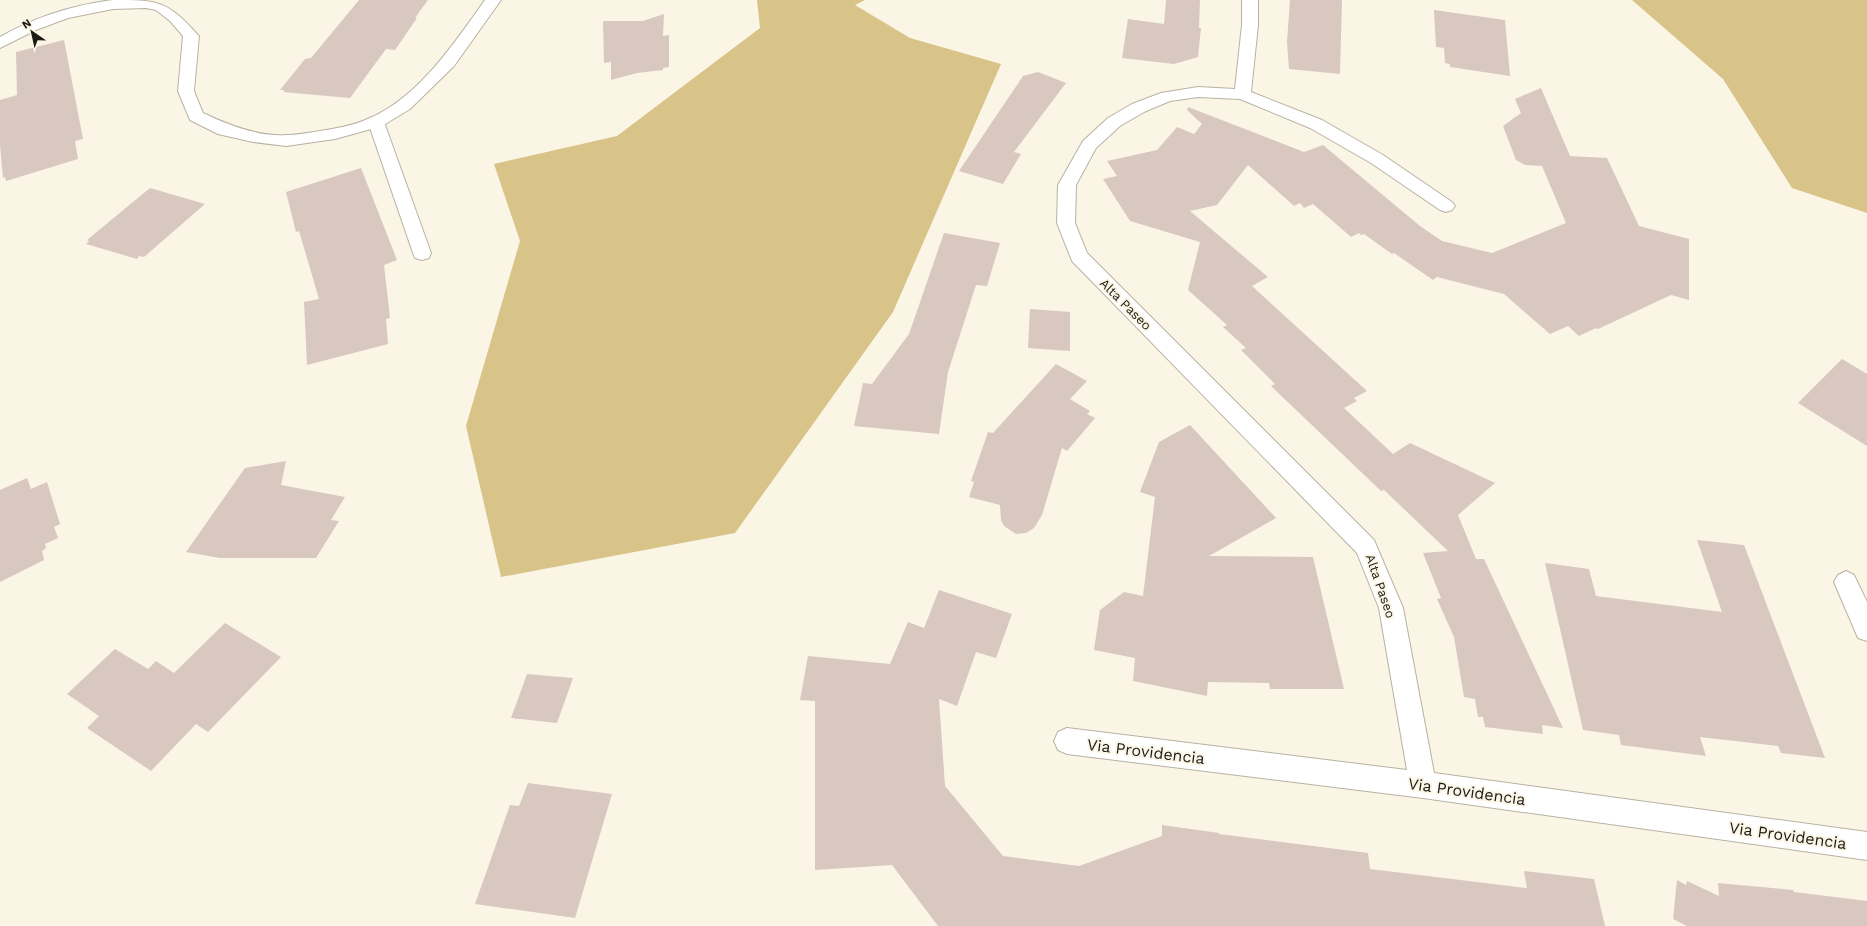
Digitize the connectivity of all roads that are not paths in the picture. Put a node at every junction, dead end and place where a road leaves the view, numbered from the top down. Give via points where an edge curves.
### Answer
1 (493, 0) edge
2 (1250, 0) edge
3 (0, 43) edge
4 (1243, 94) junction
5 (376, 122) junction
6 (1446, 206) dead end
7 (422, 253) dead end
8 (1846, 582) dead end
9 (1867, 630) edge
10 (1067, 741) dead end
11 (1423, 785) junction
12 (1867, 846) edge

1 - 5 street via 448,63 404,105
2 - 4 street
3 - 5 street via 25,28 60,15 93,7 154,4 173,14 191,36 186,91 196,116 224,130 286,141 335,134
4 - 6 street, Alta Paseo via 1316,124 1377,159
4 - 11 street, Alta Paseo via 1198,92 1167,97 1138,108 1114,122 1089,145 1067,185 1066,223 1079,256 1366,547 1391,608
5 - 7 street
8 - 9 street
10 - 11 street, Via Providencia
11 - 12 street, Via Providencia

